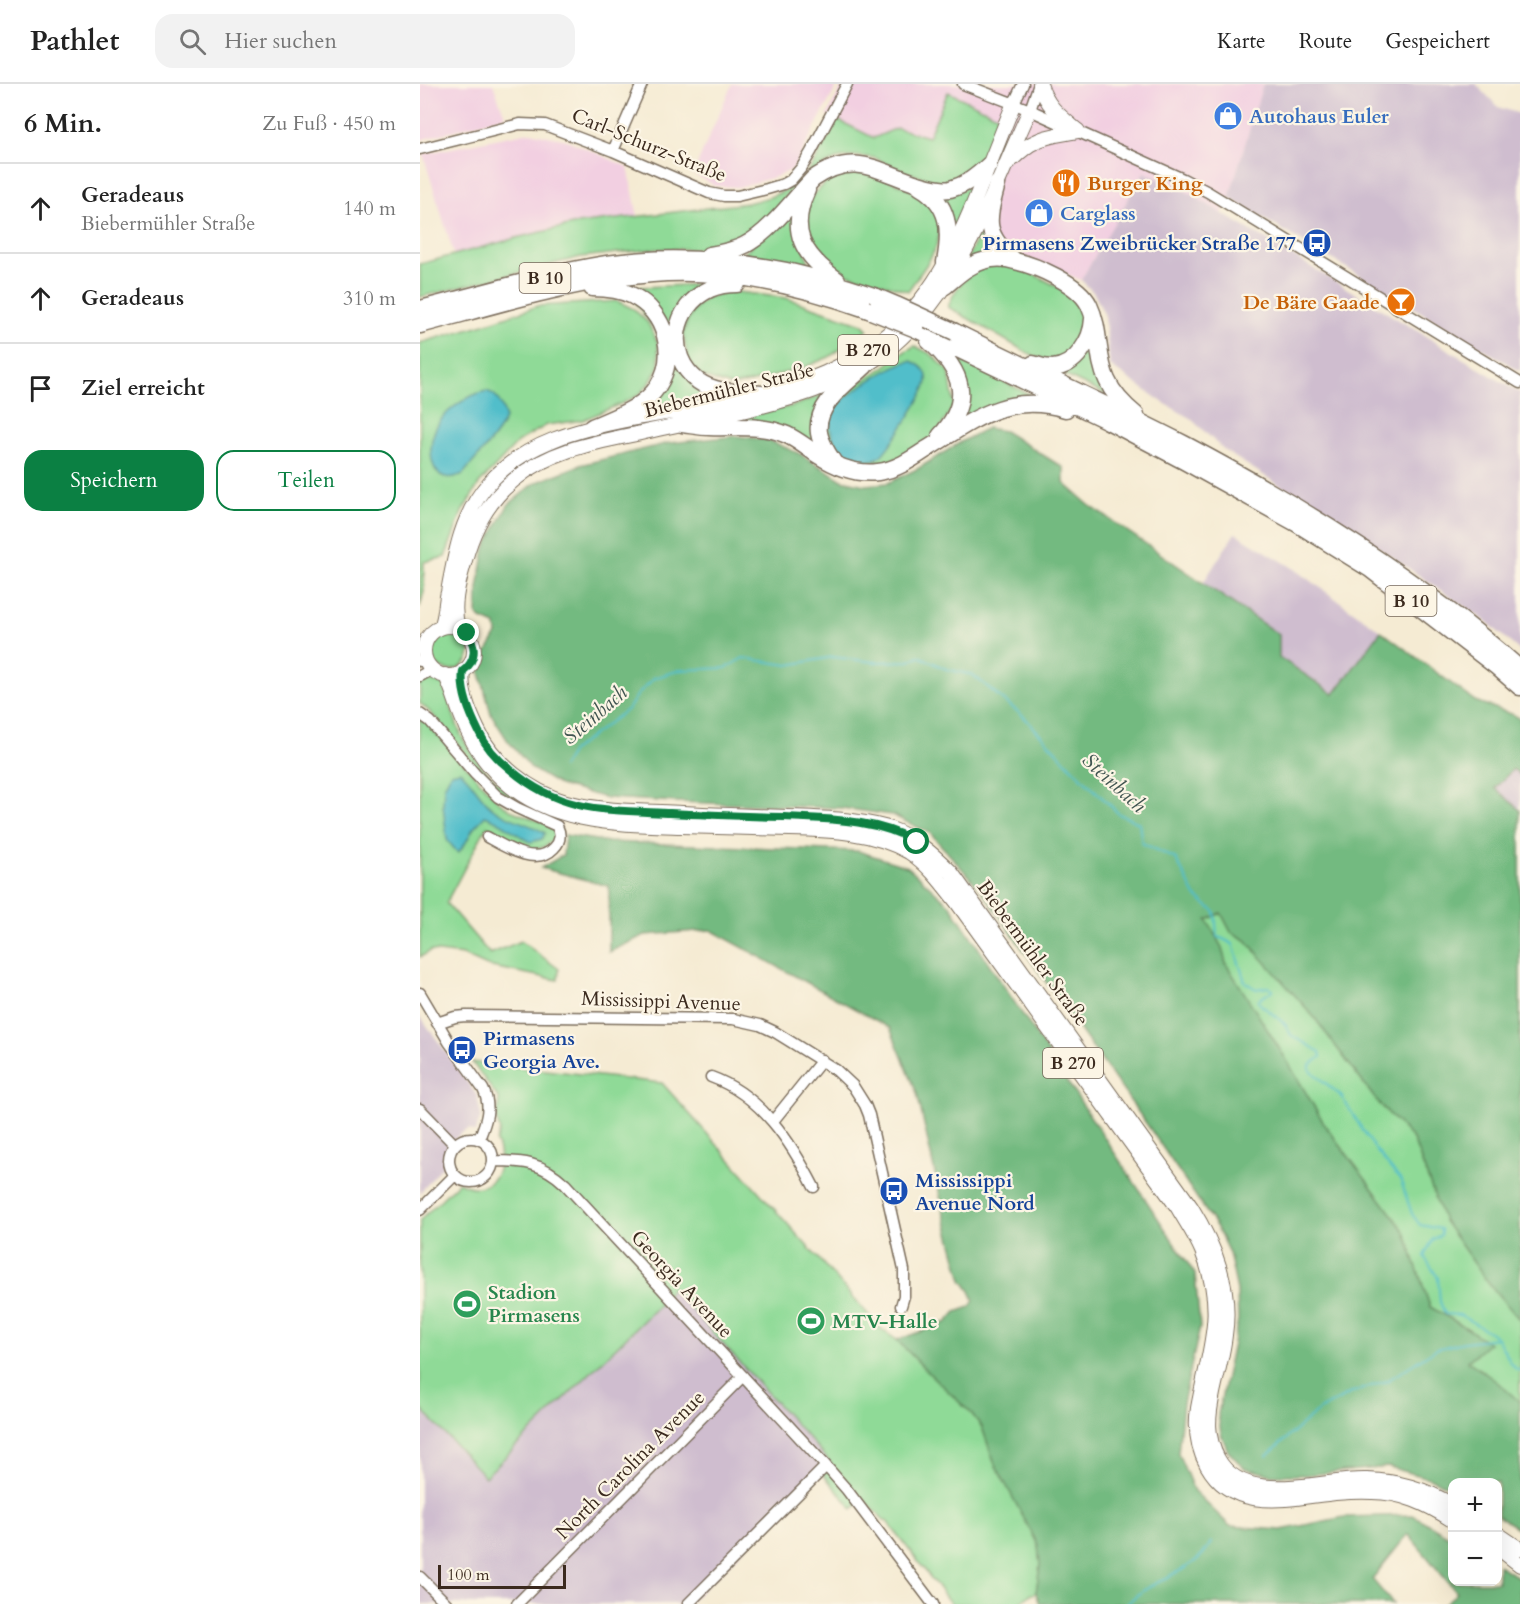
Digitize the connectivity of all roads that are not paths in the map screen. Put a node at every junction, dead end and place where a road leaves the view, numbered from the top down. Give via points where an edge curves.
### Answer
1 (642, 84) edge
2 (848, 84) edge
3 (963, 84) edge
4 (1023, 84) edge
5 (1040, 84) edge
6 (1014, 104) junction
7 (1029, 110) junction
8 (1078, 131) junction
9 (420, 149) edge
10 (613, 151) junction
11 (996, 166) junction
12 (813, 179) junction
13 (911, 182) junction
14 (997, 184) junction
15 (672, 260) junction
16 (1015, 261) junction
17 (945, 262) junction
18 (775, 283) junction
19 (945, 286) junction
20 (561, 288) junction
21 (848, 288) junction
22 (872, 303) junction
23 (420, 309) edge
24 (1093, 315) junction
25 (420, 325) edge
26 (946, 341) junction
27 (1011, 360) junction
28 (865, 366) junction
29 (1520, 383) edge
30 (761, 394) junction
31 (1106, 420) junction
32 (682, 424) junction
33 (592, 427) junction
34 (1151, 428) junction
35 (927, 450) junction
36 (834, 464) junction
37 (441, 627) junction
38 (458, 627) junction
39 (422, 658) edge
40 (1520, 669) edge
41 (463, 671) junction
42 (439, 672) junction
43 (420, 676) edge
44 (1520, 687) edge
45 (420, 714) edge
46 (487, 837) dead end
47 (420, 993) edge
48 (437, 1023) junction
49 (822, 1060) junction
50 (711, 1077) dead end
51 (420, 1109) edge
52 (772, 1122) junction
53 (479, 1139) junction
54 (455, 1145) junction
55 (493, 1161) junction
56 (455, 1175) junction
57 (814, 1187) dead end
58 (420, 1210) edge
59 (901, 1306) dead end
60 (744, 1376) junction
61 (826, 1466) junction
62 (1448, 1503) edge
63 (1448, 1517) edge
64 (1502, 1537) edge
65 (1520, 1549) edge
66 (1502, 1552) edge
67 (1520, 1565) edge
68 (420, 1577) edge
69 (447, 1604) edge
70 (517, 1604) edge
71 (688, 1604) edge
72 (933, 1604) edge

1 - 10 street
2 - 10 street, Carl-Schurz-Straße via 802,166 791,180 767,189 737,196 709,193
3 - 6 street
4 - 6 street
5 - 7 street
5 - 8 main road via 1049,105
6 - 7 street
6 - 11 main road, B 270
7 - 8 street
7 - 11 main road, B 270
8 - 11 main road via 1035,141
8 - 29 street via 1208,192
9 - 10 street, Carl-Schurz-Straße via 533,123 557,128
11 - 13 highway via 967,183 947,189
11 - 14 main road, B 270
11 - 17 main road, B 270
12 - 13 highway via 849,164 882,170
12 - 15 highway via 767,229 746,245
12 - 21 highway via 801,202 801,240 813,260
13 - 17 highway via 927,191 943,209 949,243
14 - 16 highway via 989,221 991,231 999,247
14 - 19 main road, B 270
15 - 21 highway, B 10 via 776,268
15 - 23 highway, B 10 via 608,264
16 - 19 highway via 982,261
16 - 24 highway via 1064,281 1088,303
17 - 30 main road, Biebermühler Straße / B 270 via 914,308 865,352 817,377
18 - 20 highway, B 10 via 716,275 653,274
18 - 22 highway, B 10
18 - 30 highway via 724,284 710,289 686,308 676,336 682,361 697,380 714,389
19 - 28 main road, Biebermühler Straße / B 270 via 901,338
20 - 25 highway, B 10
20 - 33 highway via 613,289 631,295 647,305 665,333 666,370 658,387 632,409
21 - 22 highway, B 10
22 - 26 highway, B 10, bridge via 916,329
22 - 26 highway, B 10, bridge via 896,305
24 - 27 highway via 1088,340 1080,353 1063,365 1051,368
24 - 34 highway via 1107,381 1117,397
26 - 27 highway, B 10
26 - 31 highway, B 10
26 - 35 highway via 946,356 960,387 960,405 954,419
27 - 34 highway, B 10
28 - 32 main road, Biebermühler Straße / B 270 via 810,393
28 - 36 highway via 827,402 819,423 820,435
30 - 33 main road, Biebermühler Straße / B 270
31 - 35 highway via 1051,404 1011,405 981,416
31 - 44 highway, B 10 via 1286,517 1371,569
32 - 36 highway via 778,432
32 - 38 main road, Biebermühler Straße / B 270 via 550,457 504,488 474,533 467,553 455,608
33 - 37 main road, B 270 via 530,450 489,483 466,518 460,535
34 - 40 highway, B 10 via 1284,500 1355,544 1422,590
35 - 36 highway via 878,472 854,472
37 - 38 main road
37 - 39 main road via 428,638
38 - 41 main road via 470,637 474,647 471,663
39 - 42 main road
41 - 42 main road via 455,675
41 - 62 main road, Biebermühler Straße / B 270 via 471,713 488,748 519,778 563,801 607,809 850,820 881,826 917,842 951,872 1206,1232 1220,1265 1226,1296 1226,1334 1209,1426 1212,1447 1222,1466 1237,1479 1260,1487 1364,1479 1388,1481 1421,1489
42 - 43 street
42 - 63 main road, B 270 via 485,762 513,789 547,808 621,824 847,832 891,843 920,861 956,901 1178,1208 1202,1249 1215,1296 1215,1321 1196,1431 1200,1452 1212,1473 1229,1489 1257,1499 1373,1491 1399,1495
45 - 46 street via 498,797 557,826 560,832 554,849 535,856
47 - 48 street
48 - 49 street, Mississippi Avenue via 466,1016 733,1019 760,1024
48 - 53 street via 487,1098 488,1111
49 - 52 street
49 - 59 street, Mississippi Avenue via 853,1086 869,1115 904,1270
50 - 52 street via 742,1093
51 - 54 street
52 - 57 street
53 - 54 street via 464,1139
53 - 55 street via 488,1146
54 - 56 street via 449,1163
55 - 56 street via 490,1172 482,1179 465,1181
55 - 60 street, Georgia Avenue via 535,1164 558,1177
56 - 58 street
60 - 61 street, Georgia Avenue
60 - 70 street, North Carolina Avenue
61 - 71 street
61 - 72 street, Georgia Avenue
64 - 65 main road
66 - 67 main road
68 - 69 street

